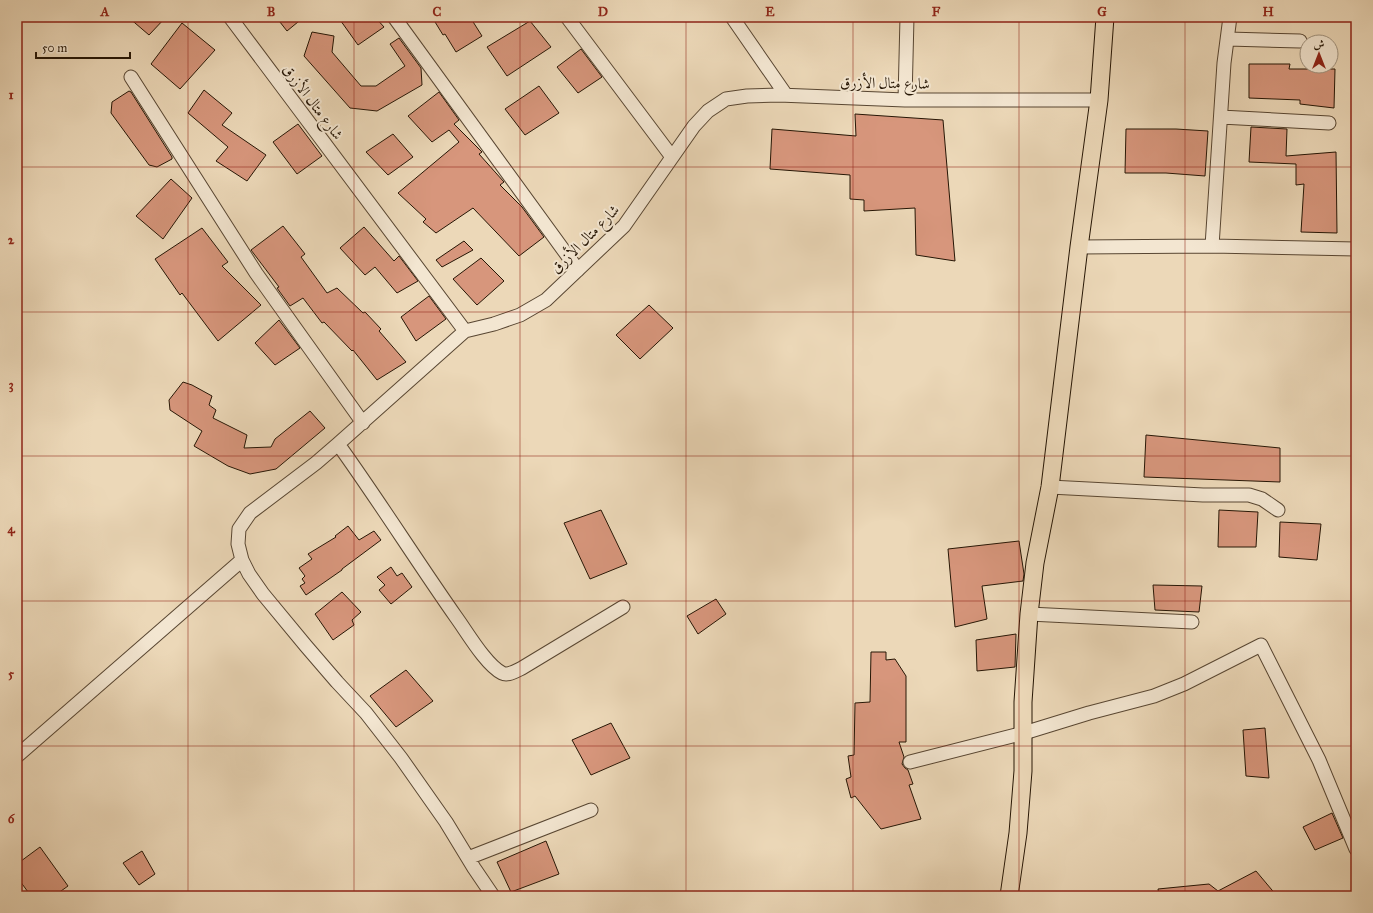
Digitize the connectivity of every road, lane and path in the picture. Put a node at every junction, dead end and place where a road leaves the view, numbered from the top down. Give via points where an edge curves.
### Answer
1 (230, 17) edge
2 (394, 17) edge
3 (566, 17) edge
4 (732, 17) edge
5 (907, 17) edge
6 (1105, 17) edge
7 (1230, 17) edge
8 (1228, 38) junction
9 (1299, 41) edge
10 (131, 77) dead end
11 (786, 95) junction
12 (904, 100) junction
13 (1099, 100) junction
14 (1221, 117) junction
15 (1329, 123) dead end
16 (672, 157) junction
17 (1212, 246) junction
18 (1080, 247) junction
19 (1356, 249) edge
20 (578, 270) junction
21 (465, 331) junction
22 (363, 423) junction
23 (338, 444) junction
24 (1050, 487) junction
25 (1278, 510) dead end
26 (242, 560) junction
27 (623, 607) dead end
28 (1029, 614) junction
29 (1192, 622) dead end
30 (1024, 733) junction
31 (17, 756) edge
32 (910, 762) dead end
33 (591, 810) dead end
34 (1356, 848) edge
35 (468, 858) junction
36 (494, 896) edge
37 (1010, 896) edge

1 - 21 street, شارع متال الأزرق
2 - 20 street
3 - 16 street
4 - 11 street
5 - 12 street
6 - 13 main road
7 - 8 street
8 - 9 street
8 - 14 street
10 - 22 street via 256,273
11 - 12 street, شارع متال الأزرق
11 - 16 street, شارع متال الأزرق via 726,99 708,111 694,126
12 - 13 street, شارع متال الأزرق
13 - 18 main road
14 - 15 street
14 - 17 street
16 - 20 street, شارع متال الأزرق via 624,226
17 - 18 street
17 - 19 street
18 - 24 main road
20 - 21 street, شارع متال الأزرق via 546,300 520,315
21 - 22 street
22 - 23 street
23 - 26 street via 250,514 239,530 238,544
23 - 27 street via 485,658 502,673 507,674 522,668
24 - 25 street via 1249,495 1262,498
24 - 28 main road via 1035,563
26 - 31 street
26 - 35 street via 263,594 366,713 401,758
28 - 29 street
28 - 30 main road via 1023,702
30 - 32 street
30 - 34 street via 1160,694 1262,645 1319,760
30 - 37 main road via 1018,834
33 - 35 street
35 - 36 street

